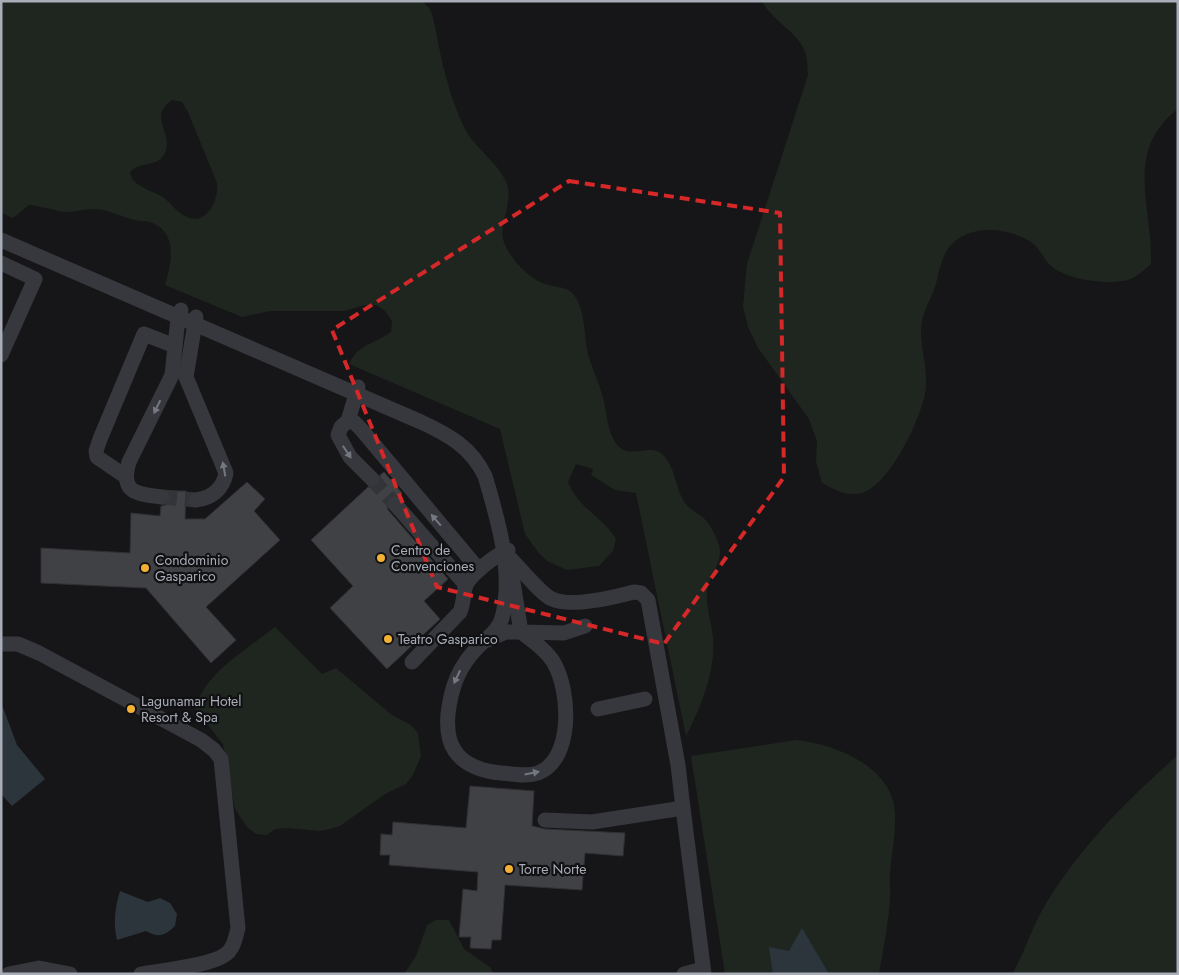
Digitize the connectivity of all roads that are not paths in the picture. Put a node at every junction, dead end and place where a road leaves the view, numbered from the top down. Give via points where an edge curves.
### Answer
1 (1, 231) edge
2 (1, 240) edge
3 (1, 263) edge
4 (180, 314) junction
5 (195, 321) junction
6 (175, 346) junction
7 (1, 355) edge
8 (179, 376) junction
9 (357, 391) junction
10 (348, 421) junction
11 (125, 476) junction
12 (372, 478) tunnel mouth
13 (162, 497) tunnel mouth
14 (196, 500) tunnel mouth
15 (395, 504) tunnel mouth
16 (507, 554) junction
17 (480, 570) junction
18 (466, 585) junction
19 (585, 626) dead end
20 (521, 632) junction
21 (564, 633) junction
22 (488, 640) junction
23 (1, 644) edge
24 (412, 662) dead end
25 (555, 664) junction
26 (645, 699) dead end
27 (598, 709) dead end
28 (683, 808) junction
29 (545, 820) dead end
30 (704, 971) edge
31 (9, 974) edge
32 (70, 974) edge
33 (141, 974) edge
34 (684, 974) edge

1 - 4 street
2 - 4 street
3 - 7 street via 35,279
4 - 5 street
4 - 6 street
5 - 8 street
5 - 9 street
6 - 8 street
6 - 11 street via 144,334 100,439 97,457
8 -> 11 street via 129,462
14 -> 8 street via 220,489 226,473
9 - 10 street
9 - 16 street via 446,426 477,451 490,472
10 -> 12 street via 338,435 350,457
17 -> 10 street via 361,429
11 - 13 street via 137,494
15 - 18 street
16 - 17 street
16 - 20 street
16 - 22 street via 502,619
16 - 28 street via 552,599 578,601 634,592 648,600
17 - 18 street
18 - 24 street via 460,612
19 - 21 street
20 - 21 street
20 - 22 street via 506,632
20 - 25 street
21 - 25 street via 555,648
22 -> 25 street via 479,646 453,683 448,725 450,741 462,760 488,772 529,775 548,767 557,756 563,741 567,704
23 - 33 street via 18,644 38,653 201,740 221,759 238,928 235,940 230,950 215,960
26 - 27 street
28 - 29 street via 592,822
28 - 30 street
30 - 34 street
31 - 32 street via 39,968

